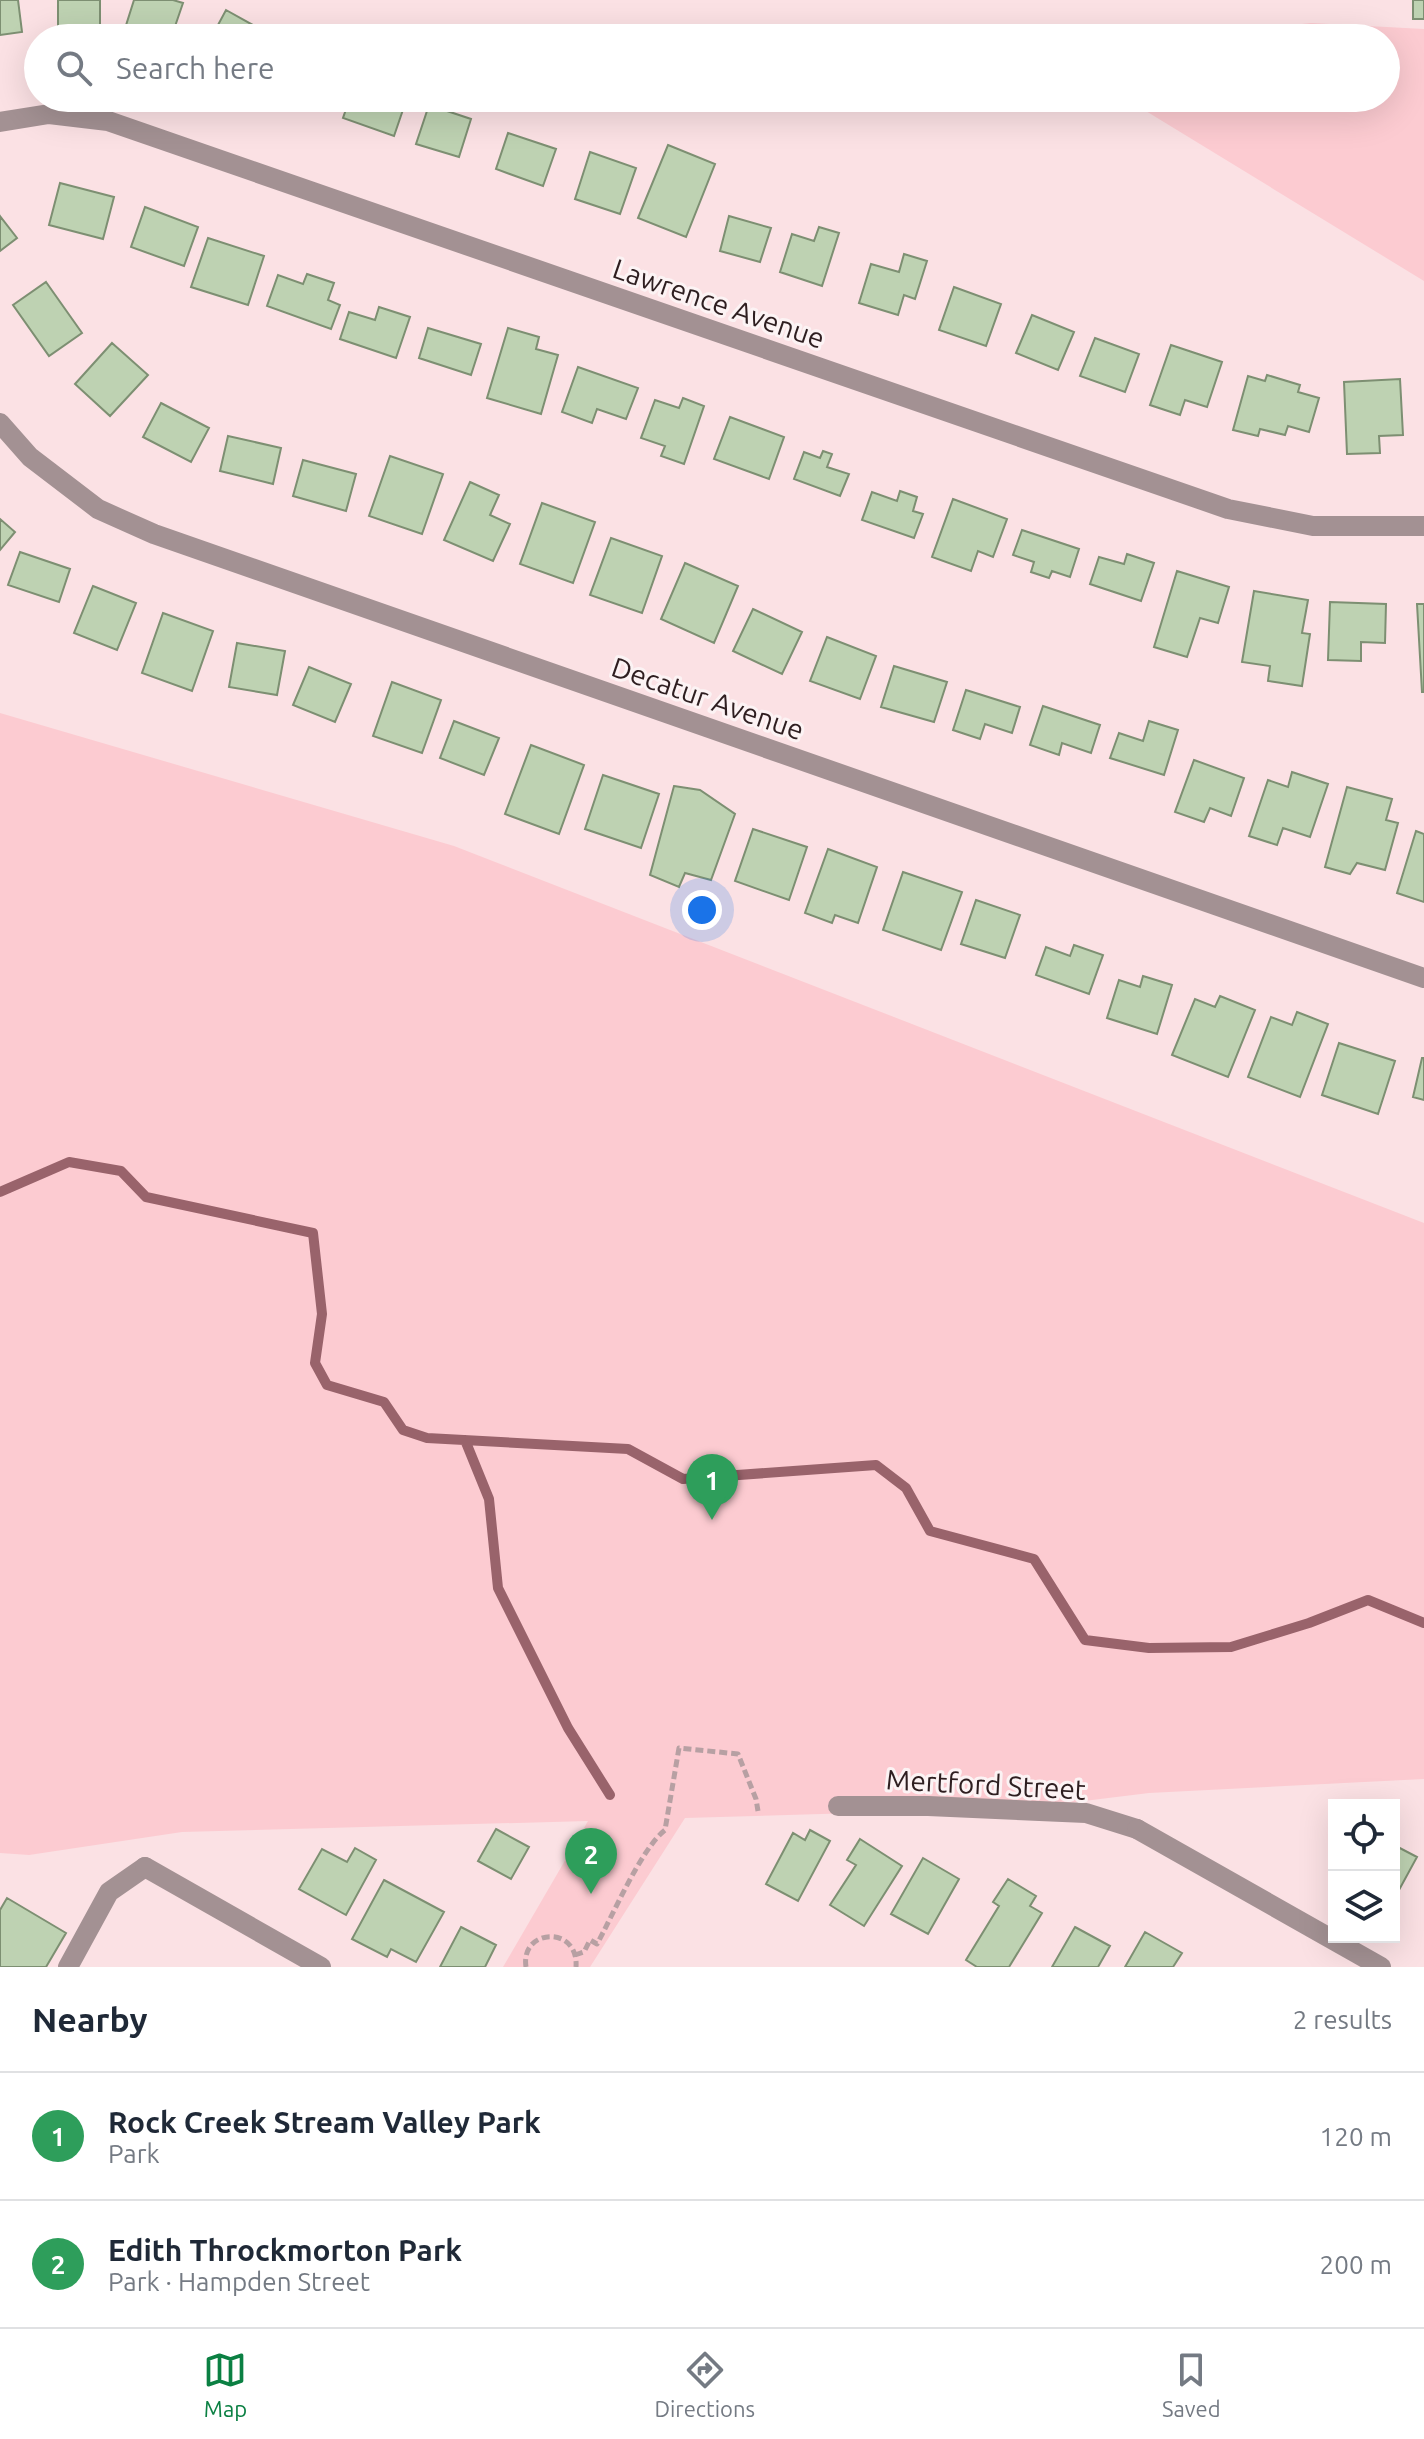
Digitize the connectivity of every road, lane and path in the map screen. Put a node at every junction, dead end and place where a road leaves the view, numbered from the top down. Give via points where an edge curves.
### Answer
1 (0, 122) edge
2 (0, 423) edge
3 (1424, 526) edge
4 (1424, 978) edge
5 (838, 1806) dead end
6 (758, 1811) dead end
7 (575, 1955) junction
8 (68, 1967) edge
9 (321, 1967) edge
10 (526, 1967) edge
11 (576, 1967) edge
12 (1381, 1967) edge

1 - 3 street, Lawrence Avenue via 49,114 108,121 1228,509 1313,526
2 - 4 street, Decatur Avenue via 30,457 98,509 154,534
5 - 12 street, Mertford Street via 1086,1813 1137,1829
6 - 7 path via 738,1754 679,1748 665,1830 597,1944 590,1940 584,1952
7 - 10 path via 562,1938 545,1937 531,1945
7 - 11 path
8 - 9 street via 109,1892 145,1867

